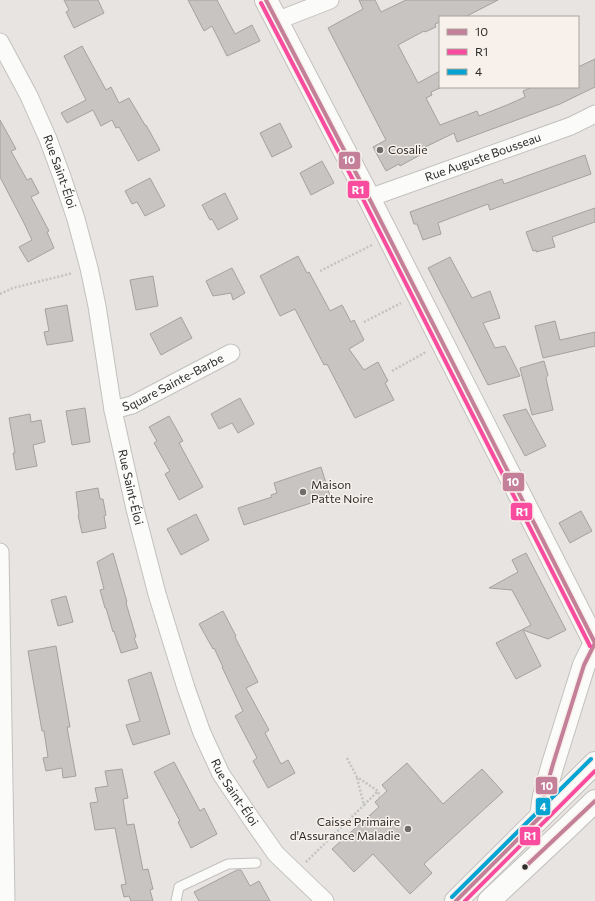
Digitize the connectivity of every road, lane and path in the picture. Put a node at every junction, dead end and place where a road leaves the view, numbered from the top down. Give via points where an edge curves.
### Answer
1 (266, 0) edge
2 (330, 0) edge
3 (276, 20) junction
4 (2, 51) edge
5 (595, 114) edge
6 (369, 198) junction
7 (388, 236) junction
8 (89, 268) junction
9 (320, 271) dead end
10 (0, 294) edge
11 (418, 295) junction
12 (364, 322) dead end
13 (442, 343) junction
14 (231, 353) dead end
15 (392, 371) dead end
16 (113, 410) junction
17 (0, 552) edge
18 (595, 643) edge
19 (347, 758) dead end
20 (595, 762) edge
21 (357, 777) junction
22 (378, 791) junction
23 (380, 798) dead end
24 (595, 801) edge
25 (364, 805) junction
26 (540, 816) junction
27 (595, 819) edge
28 (568, 827) junction
29 (256, 864) dead end
30 (296, 873) junction
31 (6, 901) edge
32 (176, 901) edge
33 (325, 901) edge
34 (456, 901) edge
35 (489, 901) edge

1 - 3 main road
2 - 3 street
3 - 6 main road
4 - 8 street, Rue Saint-Éloi via 29,96 48,138 76,220
5 - 6 street, Rue Auguste Bousseau via 571,126
6 - 7 main road
7 - 9 path
7 - 11 main road
8 - 10 path via 13,288
8 - 16 street, Rue Saint-Éloi via 98,306
11 - 12 path
11 - 13 main road
13 - 15 path
13 - 18 main road
14 - 16 street, Square Sainte-Barbe via 132,405
16 - 30 street, Rue Saint-Éloi via 157,594 202,733 221,774 247,814 276,854
17 - 31 street
18 - 26 main road via 584,666 555,757
19 - 21 path
20 - 26 main road
21 - 22 path
21 - 25 path
22 - 23 path
22 - 25 path
24 - 28 main road
25 - 30 path
26 - 34 main road
27 - 28 main road
28 - 35 main road
29 - 32 lane via 228,864 179,887
30 - 33 street, Rue Saint-Éloi

